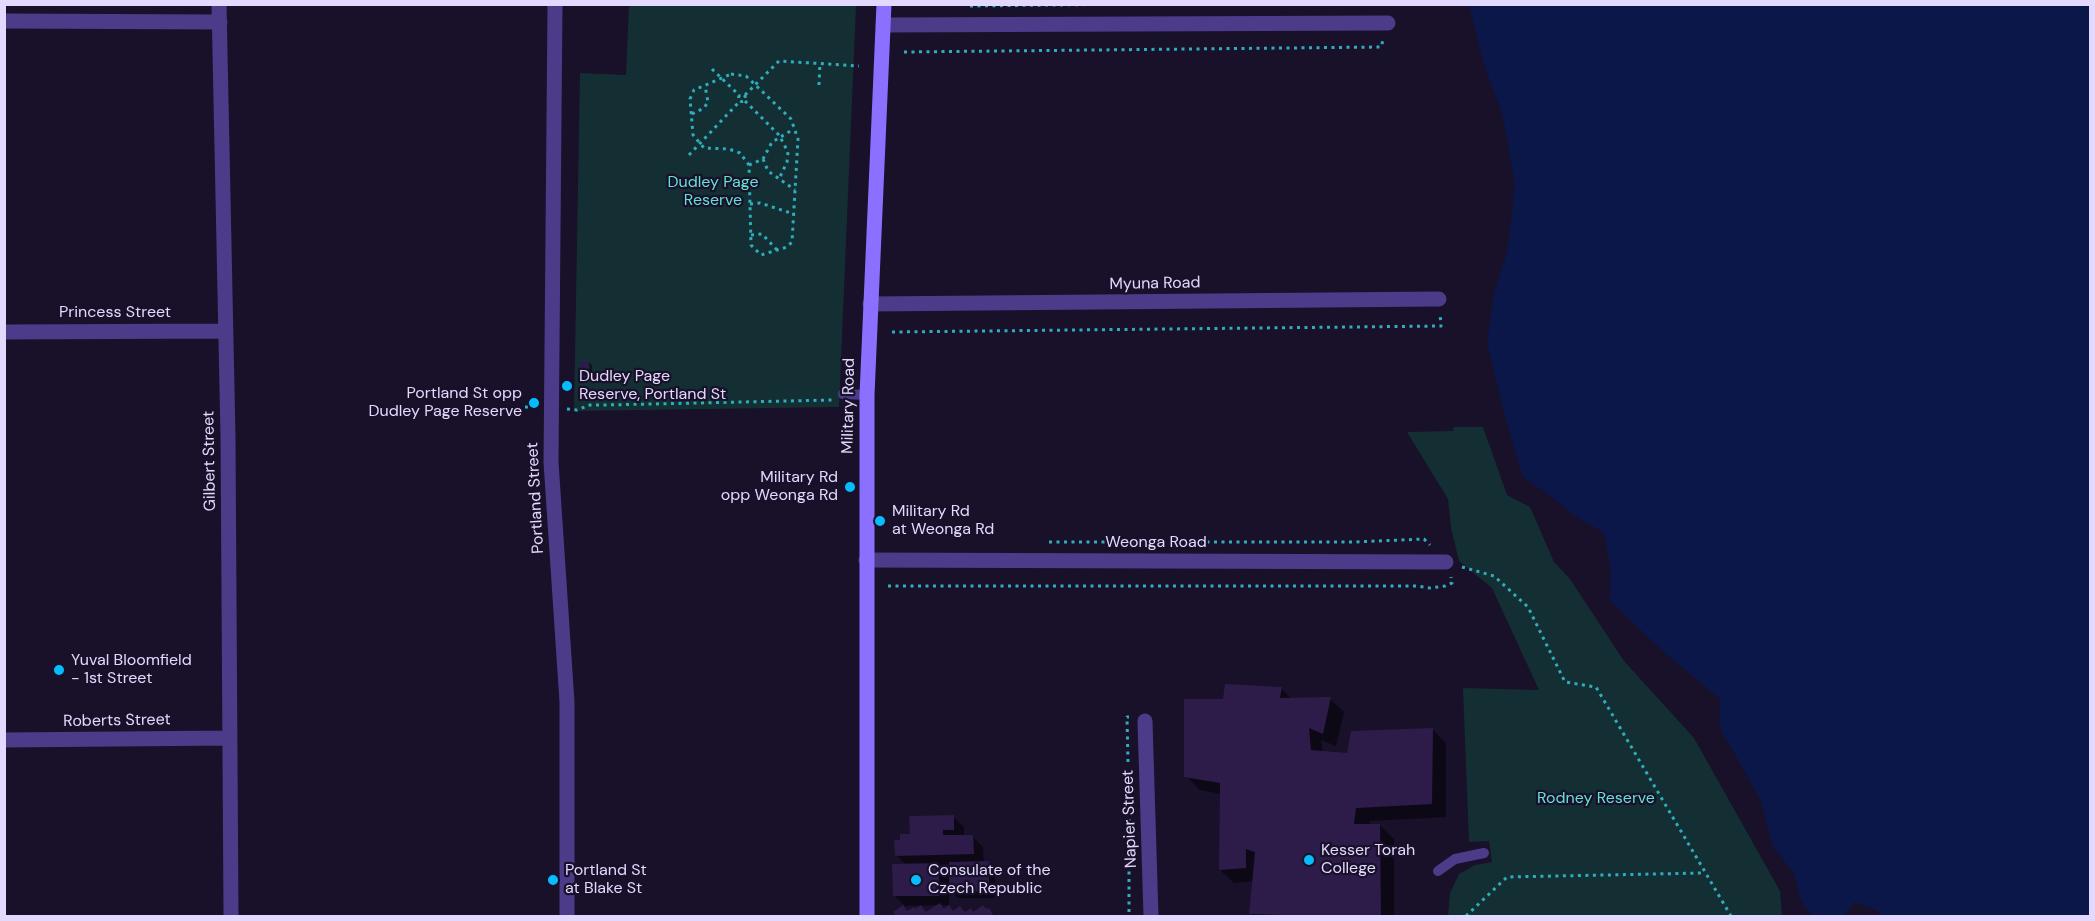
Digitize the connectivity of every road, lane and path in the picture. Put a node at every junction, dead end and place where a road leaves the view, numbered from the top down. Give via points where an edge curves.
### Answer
1 (219, 4) edge
2 (555, 4) edge
3 (884, 4) edge
4 (1136, 4) edge
5 (964, 6) dead end
6 (4, 21) edge
7 (220, 21) junction
8 (1388, 23) joint
9 (883, 25) junction
10 (904, 52) dead end
11 (820, 63) junction
12 (859, 66) dead end
13 (712, 69) dead end
14 (722, 78) junction
15 (819, 85) dead end
16 (705, 86) junction
17 (755, 86) junction
18 (745, 95) junction
19 (740, 96) junction
20 (743, 101) junction
21 (692, 114) junction
22 (794, 129) junction
23 (781, 137) junction
24 (700, 143) junction
25 (689, 155) dead end
26 (763, 159) junction
27 (749, 165) junction
28 (779, 179) junction
29 (795, 190) junction
30 (750, 204) junction
31 (794, 214) junction
32 (751, 235) junction
33 (777, 250) junction
34 (1439, 299) joint
35 (870, 304) junction
36 (226, 331) junction
37 (4, 332) edge
38 (892, 332) dead end
39 (867, 395) junction
40 (844, 397) joint
41 (577, 410) dead end
42 (1043, 542) dead end
43 (866, 560) junction
44 (1446, 562) junction
45 (888, 586) dead end
46 (1145, 721) joint
47 (229, 738) junction
48 (4, 740) edge
49 (1128, 763) dead end
50 (1129, 786) dead end
51 (1484, 853) dead end
52 (1438, 871) dead end
53 (1704, 873) junction
54 (231, 916) edge
55 (567, 916) edge
56 (867, 916) edge
57 (1130, 916) edge
58 (1151, 916) edge
59 (1466, 916) edge
60 (1731, 916) edge

1 - 7 street, Gilbert Street
2 - 55 street, Portland Street via 551,440 567,702
3 - 9 street, Military Road
4 - 5 path
6 - 7 street
7 - 36 street, Gilbert Street
8 - 9 street
8 - 10 path via 1381,47
9 - 35 street, Military Road
11 - 12 path
11 - 15 path
11 - 17 path via 779,61
13 - 14 path
14 - 16 path
14 - 17 path via 731,74 746,76
14 - 19 path
16 - 21 path via 694,90 690,99
16 - 21 path via 708,102
17 - 18 path
17 - 22 path via 791,119
18 - 19 path
18 - 20 path
19 - 20 path
20 - 23 path
20 - 24 path
21 - 24 path via 693,135
22 - 23 path
22 - 29 path via 798,139
23 - 26 path via 772,142
23 - 28 path via 788,152
24 - 25 path
24 - 27 path via 704,148 729,148 740,153
26 - 27 path
26 - 28 path via 768,171
27 - 30 path
28 - 29 path
29 - 31 path
30 - 31 path via 760,203
30 - 32 path
31 - 33 path via 792,242
32 - 33 path via 762,234
32 - 33 path via 751,245 761,255
34 - 35 street, Myuna Road
34 - 38 path via 1441,326
35 - 39 street, Military Road
36 - 37 street, Princess Street
36 - 47 street, Gilbert Street
39 - 40 lane
39 - 43 street, Military Road
40 - 41 path via 590,405
42 - 44 path via 1424,539
43 - 44 street, Weonga Road
43 - 56 street, Military Road
44 - 45 path via 1452,583 1430,588
44 - 53 path via 1494,576 1528,607 1565,682 1596,687
46 - 49 path via 1127,717
46 - 58 street, Napier Street
47 - 48 street, Roberts Street
47 - 54 street, Gilbert Street
50 - 57 path
51 - 52 lane via 1455,859
53 - 59 path via 1507,877
53 - 60 path

